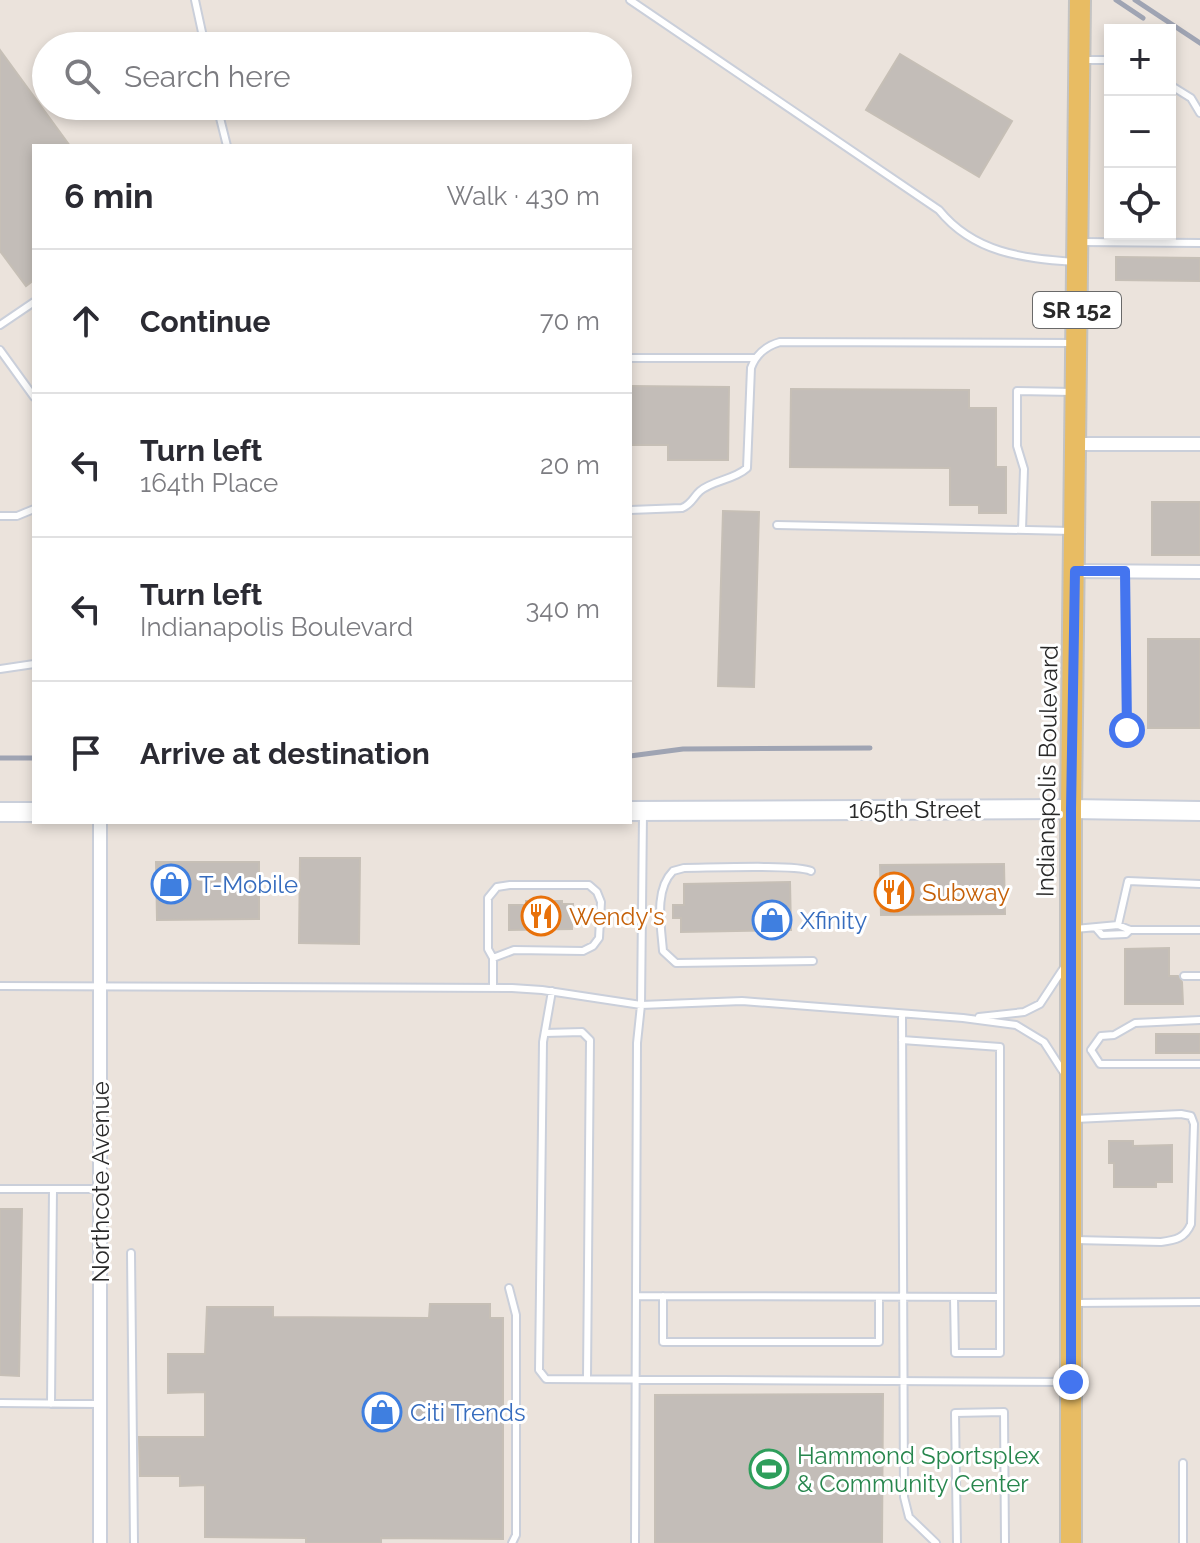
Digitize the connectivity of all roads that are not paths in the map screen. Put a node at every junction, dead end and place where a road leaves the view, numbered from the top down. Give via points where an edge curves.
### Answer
1 (195, 0) edge
2 (630, 0) edge
3 (1080, 0) edge
4 (202, 32) edge
5 (1079, 60) junction
6 (1104, 60) edge
7 (1176, 89) edge
8 (1200, 113) edge
9 (220, 120) edge
10 (226, 144) edge
11 (1200, 243) edge
12 (1078, 252) junction
13 (32, 303) edge
14 (0, 325) edge
15 (1077, 343) junction
16 (0, 350) edge
17 (632, 358) edge
18 (754, 358) junction
19 (1077, 392) junction
20 (32, 394) edge
21 (1076, 444) junction
22 (1200, 444) edge
23 (32, 510) edge
24 (632, 510) edge
25 (0, 516) edge
26 (777, 525) dead end
27 (1022, 530) junction
28 (1076, 531) junction
29 (1075, 571) junction
30 (1125, 571) junction
31 (1200, 572) edge
32 (32, 664) edge
33 (0, 669) edge
34 (1127, 730) dead end
35 (1071, 809) junction
36 (636, 810) edge
37 (1200, 811) edge
38 (0, 812) edge
39 (32, 812) edge
40 (100, 824) edge
41 (811, 871) dead end
42 (1200, 884) edge
43 (1118, 925) junction
44 (1096, 928) junction
45 (1071, 930) junction
46 (1130, 930) junction
47 (1200, 930) edge
48 (1072, 956) junction
49 (493, 958) junction
50 (813, 961) dead end
51 (1184, 976) dead end
52 (1200, 976) edge
53 (0, 986) edge
54 (100, 986) junction
55 (493, 988) junction
56 (552, 991) junction
57 (641, 1005) junction
58 (902, 1014) junction
59 (963, 1018) junction
60 (1200, 1020) edge
61 (545, 1033) junction
62 (902, 1040) junction
63 (1082, 1050) junction
64 (1200, 1064) edge
65 (1072, 1090) junction
66 (1072, 1119) junction
67 (0, 1189) edge
68 (53, 1189) junction
69 (100, 1189) junction
70 (1072, 1239) junction
71 (131, 1253) dead end
72 (509, 1288) dead end
73 (636, 1296) junction
74 (663, 1296) junction
75 (1000, 1297) junction
76 (954, 1298) junction
77 (879, 1299) junction
78 (903, 1299) junction
79 (1200, 1302) edge
80 (1071, 1303) junction
81 (587, 1378) junction
82 (637, 1378) junction
83 (903, 1381) junction
84 (1071, 1382) junction
85 (0, 1403) edge
86 (51, 1404) junction
87 (100, 1404) junction
88 (1183, 1463) dead end
89 (100, 1543) edge
90 (134, 1543) edge
91 (512, 1543) edge
92 (635, 1543) edge
93 (936, 1543) edge
94 (957, 1543) edge
95 (1005, 1543) edge
96 (1071, 1543) edge
97 (1183, 1543) edge

1 - 4 lane
2 - 12 lane via 981,242 1015,256
3 - 5 main road, Indianapolis Boulevard / SR 152
5 - 6 lane
5 - 12 main road, Indianapolis Boulevard / SR 152
7 - 8 lane via 1191,98
9 - 10 lane
11 - 12 lane
12 - 15 main road, Indianapolis Boulevard / SR 152
13 - 14 lane
15 - 18 lane via 780,342
15 - 19 main road, Indianapolis Boulevard / SR 152
16 - 20 lane
17 - 18 lane
18 - 24 lane via 747,468 701,490 682,508
19 - 21 main road, Indianapolis Boulevard / SR 152
19 - 27 lane via 1017,391 1017,446 1024,469
21 - 22 street
21 - 28 main road, Indianapolis Boulevard / SR 152
23 - 25 lane
26 - 27 lane
27 - 28 lane
28 - 29 main road, Indianapolis Boulevard / SR 152
29 - 30 street
29 - 35 main road, Indianapolis Boulevard / SR 152
30 - 31 street
30 - 34 lane
32 - 33 lane
35 - 36 main road, 165th Street
35 - 37 main road, 165th Street
35 - 45 main road, Indianapolis Boulevard / SR 152
36 - 57 lane
38 - 39 main road
40 - 54 street, Northcote Avenue
41 - 50 lane via 673,871 662,886 663,951 676,963
42 - 43 lane via 1128,881
43 - 44 lane
43 - 46 lane
44 - 45 lane
44 - 46 lane via 1102,935
45 - 48 main road, Indianapolis Boulevard / SR 152
46 - 47 lane
48 - 59 lane via 1040,1004 1024,1012
48 - 63 main road, Indianapolis Boulevard / SR 152
49 - 49 lane via 514,950 583,951 593,946 599,938 597,892 589,885 497,887 488,898 488,949
49 - 55 lane
51 - 52 lane
53 - 54 lane
54 - 55 lane
54 - 69 street, Northcote Avenue
55 - 56 lane
56 - 57 lane
56 - 61 lane
57 - 58 lane via 742,1001
57 - 73 lane
58 - 59 lane
58 - 62 lane
59 - 65 lane via 1031,1032 1059,1063
60 - 63 lane via 1135,1023
61 - 81 lane via 582,1032 590,1040
61 - 81 lane via 539,1370 546,1379
62 - 75 lane via 1000,1047
62 - 78 lane
63 - 64 lane via 1100,1064
63 - 65 main road, Indianapolis Boulevard / SR 152
65 - 66 main road, Indianapolis Boulevard / SR 152
66 - 70 main road, Indianapolis Boulevard / SR 152
66 - 70 lane via 1181,1114 1191,1116 1194,1124 1191,1224 1186,1234 1161,1242
67 - 68 lane
68 - 69 lane
68 - 86 lane
69 - 87 street, Northcote Avenue
70 - 80 main road, Indianapolis Boulevard / SR 152
71 - 90 lane
72 - 91 lane via 516,1315
73 - 74 lane
73 - 82 lane
74 - 77 lane
74 - 77 lane via 663,1342 879,1342
75 - 76 lane
75 - 76 lane via 1000,1353 955,1353
76 - 78 lane
77 - 78 lane
78 - 83 lane
79 - 80 lane
80 - 84 main road, Indianapolis Boulevard / SR 152
81 - 82 lane
82 - 83 lane
82 - 92 lane
83 - 84 lane
83 - 93 lane via 904,1497 909,1517
84 - 96 main road, Indianapolis Boulevard / SR 152
85 - 86 lane
86 - 87 lane
87 - 89 street, Northcote Avenue
88 - 97 lane
94 - 95 lane via 955,1413 1004,1412

